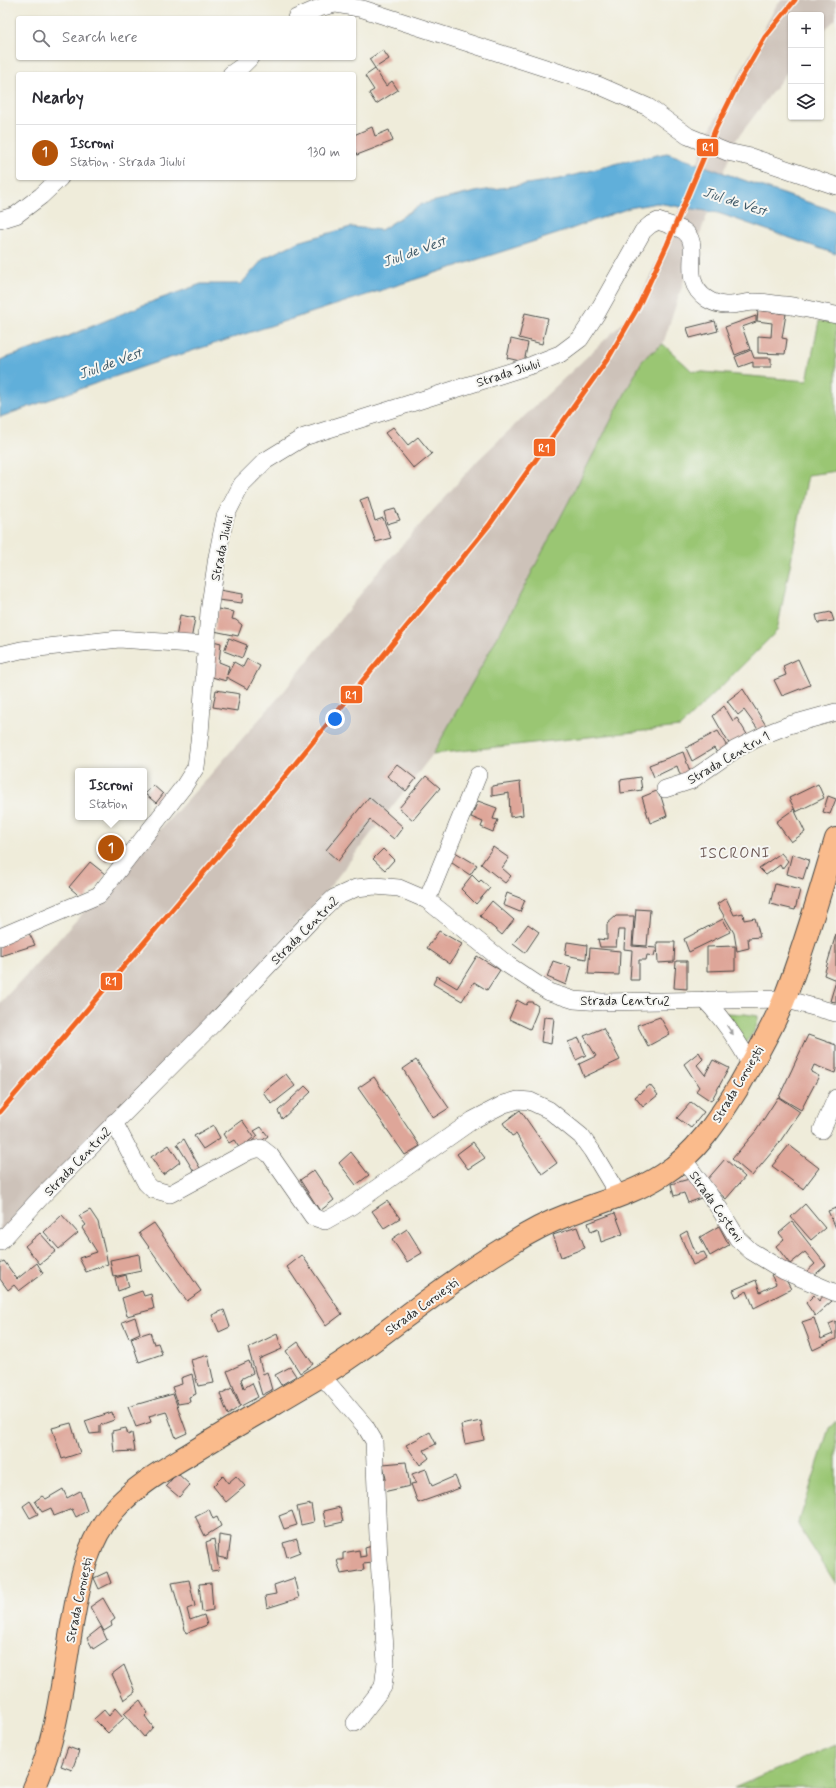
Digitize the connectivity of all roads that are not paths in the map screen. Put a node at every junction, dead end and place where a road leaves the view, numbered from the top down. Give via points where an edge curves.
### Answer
1 (301, 16) edge
2 (248, 60) edge
3 (234, 72) edge
4 (58, 180) edge
5 (836, 186) edge
6 (0, 220) edge
7 (836, 315) edge
8 (206, 645) junction
9 (0, 656) edge
10 (836, 712) edge
11 (478, 775) dead end
12 (665, 789) dead end
13 (836, 839) edge
14 (427, 900) junction
15 (0, 937) edge
16 (784, 999) junction
17 (705, 1000) junction
18 (836, 1013) edge
19 (751, 1065) junction
20 (834, 1105) edge
21 (114, 1122) junction
22 (822, 1130) dead end
23 (684, 1160) junction
24 (619, 1196) junction
25 (0, 1242) edge
26 (836, 1293) edge
27 (322, 1376) junction
28 (355, 1723) dead end
29 (34, 1788) edge

1 - 5 street via 335,4 363,9 598,85 648,107 688,136 727,152 751,157
2 - 3 street
4 - 6 street via 16,215
7 - 8 street, Strada Jiului via 754,302 729,306 708,300 694,288 691,275 692,247 684,231 658,222 650,224 643,231 580,339 560,354 304,437 265,461 242,484 225,517 217,557
8 - 9 street via 119,639 21,650
8 - 15 street, Strada Jiului via 196,767 184,786 99,895
10 - 12 street, Strada Centru 1 via 766,734 736,750 690,781
11 - 14 street
13 - 16 main road, Strada Coroiești
14 - 17 street, Strada Centru2 via 508,965 549,992 574,1000 602,1002
14 - 21 street, Strada Centru2 via 399,888 375,886 356,888 334,898 216,1021
16 - 17 street, Strada Centru2
16 - 18 street, Strada Centru2
16 - 19 main road, Strada Coroiești
17 -> 19 street via 738,1041
19 - 23 main road, Strada Coroiești via 721,1114
20 - 22 street
21 - 24 street via 146,1183 152,1189 170,1194 249,1151 261,1148 270,1155 313,1217 325,1221 473,1120 504,1104 518,1100 530,1101 549,1110 581,1136
21 - 25 street, Strada Centru2
23 - 24 main road, Strada Coroiești via 660,1177
23 - 26 street, Strada Coșteni via 738,1239 751,1251 784,1271
24 - 27 main road, Strada Coroiești via 567,1215 514,1242
27 - 28 street via 365,1426 374,1442 386,1663 382,1687
27 - 29 main road, Strada Coroiești via 230,1429 131,1493 103,1524 90,1547 81,1576 50,1746

